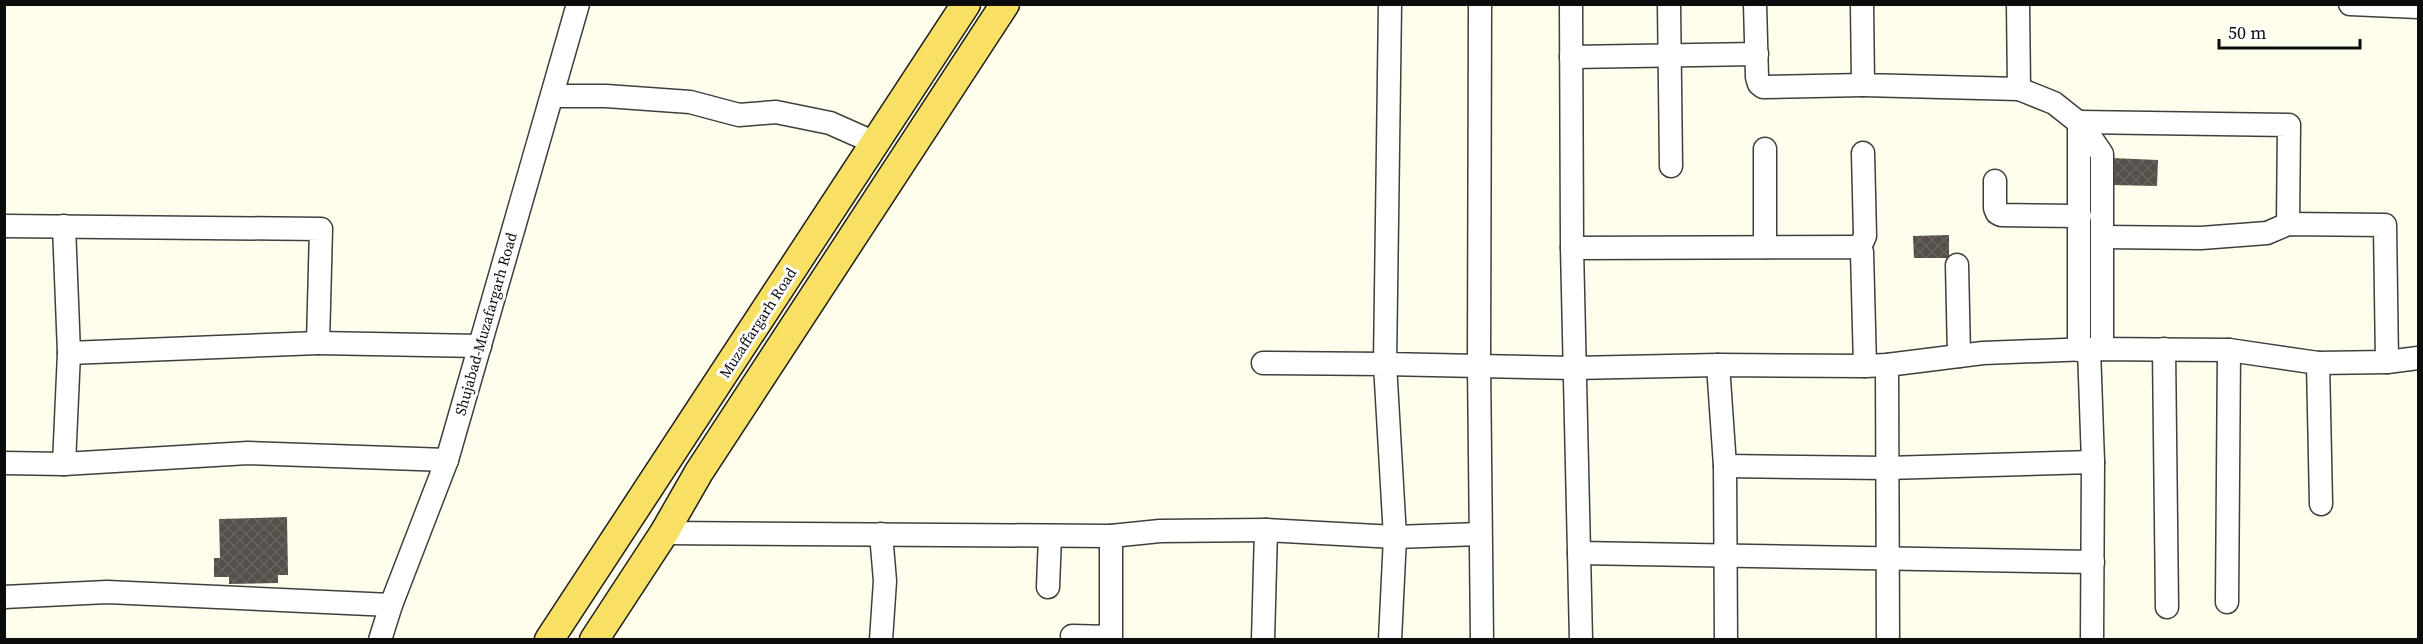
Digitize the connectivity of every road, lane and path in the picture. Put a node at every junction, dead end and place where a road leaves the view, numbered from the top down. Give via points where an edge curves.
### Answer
1 (578, 4) edge
2 (966, 4) edge
3 (1005, 4) edge
4 (1389, 4) edge
5 (1480, 4) edge
6 (1571, 4) edge
7 (1669, 4) edge
8 (1755, 4) edge
9 (1862, 4) edge
10 (2018, 4) edge
11 (2350, 4) edge
12 (2418, 7) edge
13 (1756, 54) junction
14 (1670, 55) junction
15 (1571, 57) junction
16 (1863, 85) junction
17 (2019, 89) junction
18 (552, 96) junction
19 (2079, 122) junction
20 (875, 143) junction
21 (1765, 149) dead end
22 (1863, 153) dead end
23 (1671, 166) dead end
24 (1995, 180) dead end
25 (2080, 216) junction
26 (2289, 224) junction
27 (4, 226) edge
28 (64, 226) junction
29 (2102, 237) junction
30 (1765, 247) junction
31 (1860, 247) junction
32 (1572, 248) junction
33 (1957, 265) dead end
34 (318, 343) junction
35 (480, 346) junction
36 (2090, 349) junction
37 (2164, 349) junction
38 (2229, 350) junction
39 (69, 353) junction
40 (1959, 356) junction
41 (2418, 358) edge
42 (2387, 362) junction
43 (1263, 363) dead end
44 (2318, 363) junction
45 (1386, 364) junction
46 (1479, 364) junction
47 (1718, 365) junction
48 (1887, 365) junction
49 (1865, 366) junction
50 (1574, 368) junction
51 (2418, 376) edge
52 (447, 460) junction
53 (2093, 462) junction
54 (4, 463) edge
55 (64, 464) junction
56 (1725, 466) junction
57 (1887, 468) junction
58 (2321, 504) dead end
59 (1266, 530) junction
60 (664, 533) junction
61 (881, 534) junction
62 (1480, 534) junction
63 (1050, 536) junction
64 (1111, 536) junction
65 (1395, 537) junction
66 (1579, 553) junction
67 (1726, 557) junction
68 (1889, 558) junction
69 (2093, 562) junction
70 (1048, 587) dead end
71 (4, 597) edge
72 (2228, 602) dead end
73 (391, 605) junction
74 (2168, 607) dead end
75 (1072, 636) dead end
76 (380, 639) edge
77 (549, 639) edge
78 (594, 639) edge
79 (881, 639) edge
80 (1263, 639) edge
81 (1390, 639) edge
82 (1482, 639) edge
83 (1581, 639) edge
84 (1726, 639) edge
85 (1888, 639) edge
86 (2092, 639) edge

1 - 18 street, Shujabad-Muzafargarh Road
2 - 20 main road, Muzaffargarh Road
3 - 60 main road via 699,472
4 - 45 street
5 - 46 street
6 - 15 street
7 - 14 street
8 - 13 street
9 - 16 street
10 - 17 street
11 - 12 street
13 - 14 street
13 - 16 street via 1757,77 1763,87
14 - 15 street
14 - 23 street
15 - 32 street
16 - 17 street
17 - 19 street via 2054,103
18 - 20 street via 690,102 740,115 776,112 830,123
18 - 35 street, Shujabad-Muzafargarh Road
19 - 25 street
19 - 26 street via 2287,124 2291,130
19 - 29 street via 2102,154
20 - 77 main road, Muzaffargarh Road
21 - 30 street
22 - 31 street via 1865,236
24 - 25 street via 1995,208 2001,215
25 - 36 street
26 - 29 street via 2267,233 2201,238
26 - 42 street via 2385,225
27 - 28 street
28 - 34 street via 321,229
28 - 39 street
29 - 36 street
30 - 31 street
30 - 32 street
31 - 49 street
32 - 50 street
33 - 40 street
34 - 35 street
34 - 39 street
35 - 52 street, Shujabad-Muzafargarh Road
36 - 37 street
36 - 40 street
36 - 53 street
37 - 38 street
37 - 74 street
38 - 44 street
38 - 72 street
39 - 55 street
40 - 48 street
41 - 42 street
41 - 51 street
42 - 44 street
43 - 45 street
44 - 58 street
45 - 46 street
45 - 65 street
46 - 50 street
46 - 62 street
47 - 49 street
47 - 50 street
47 - 56 street
48 - 49 street
48 - 57 street
50 - 66 street
52 - 55 street via 248,453
52 - 73 street, Shujabad-Muzafargarh Road
53 - 57 street
53 - 69 street
54 - 55 street
56 - 57 street
56 - 67 street
57 - 68 street
59 - 64 street via 1160,531
59 - 65 street
59 - 80 street
60 - 61 street
60 - 78 main road
61 - 63 street
61 - 79 street via 885,581
62 - 65 street
62 - 82 street
63 - 64 street
63 - 70 street
64 - 75 street via 1111,637
65 - 81 street
66 - 67 street
66 - 83 street
67 - 68 street
67 - 84 street
68 - 69 street
68 - 85 street
69 - 86 street
71 - 73 street via 107,592
73 - 76 street, Shujabad-Muzafargarh Road

